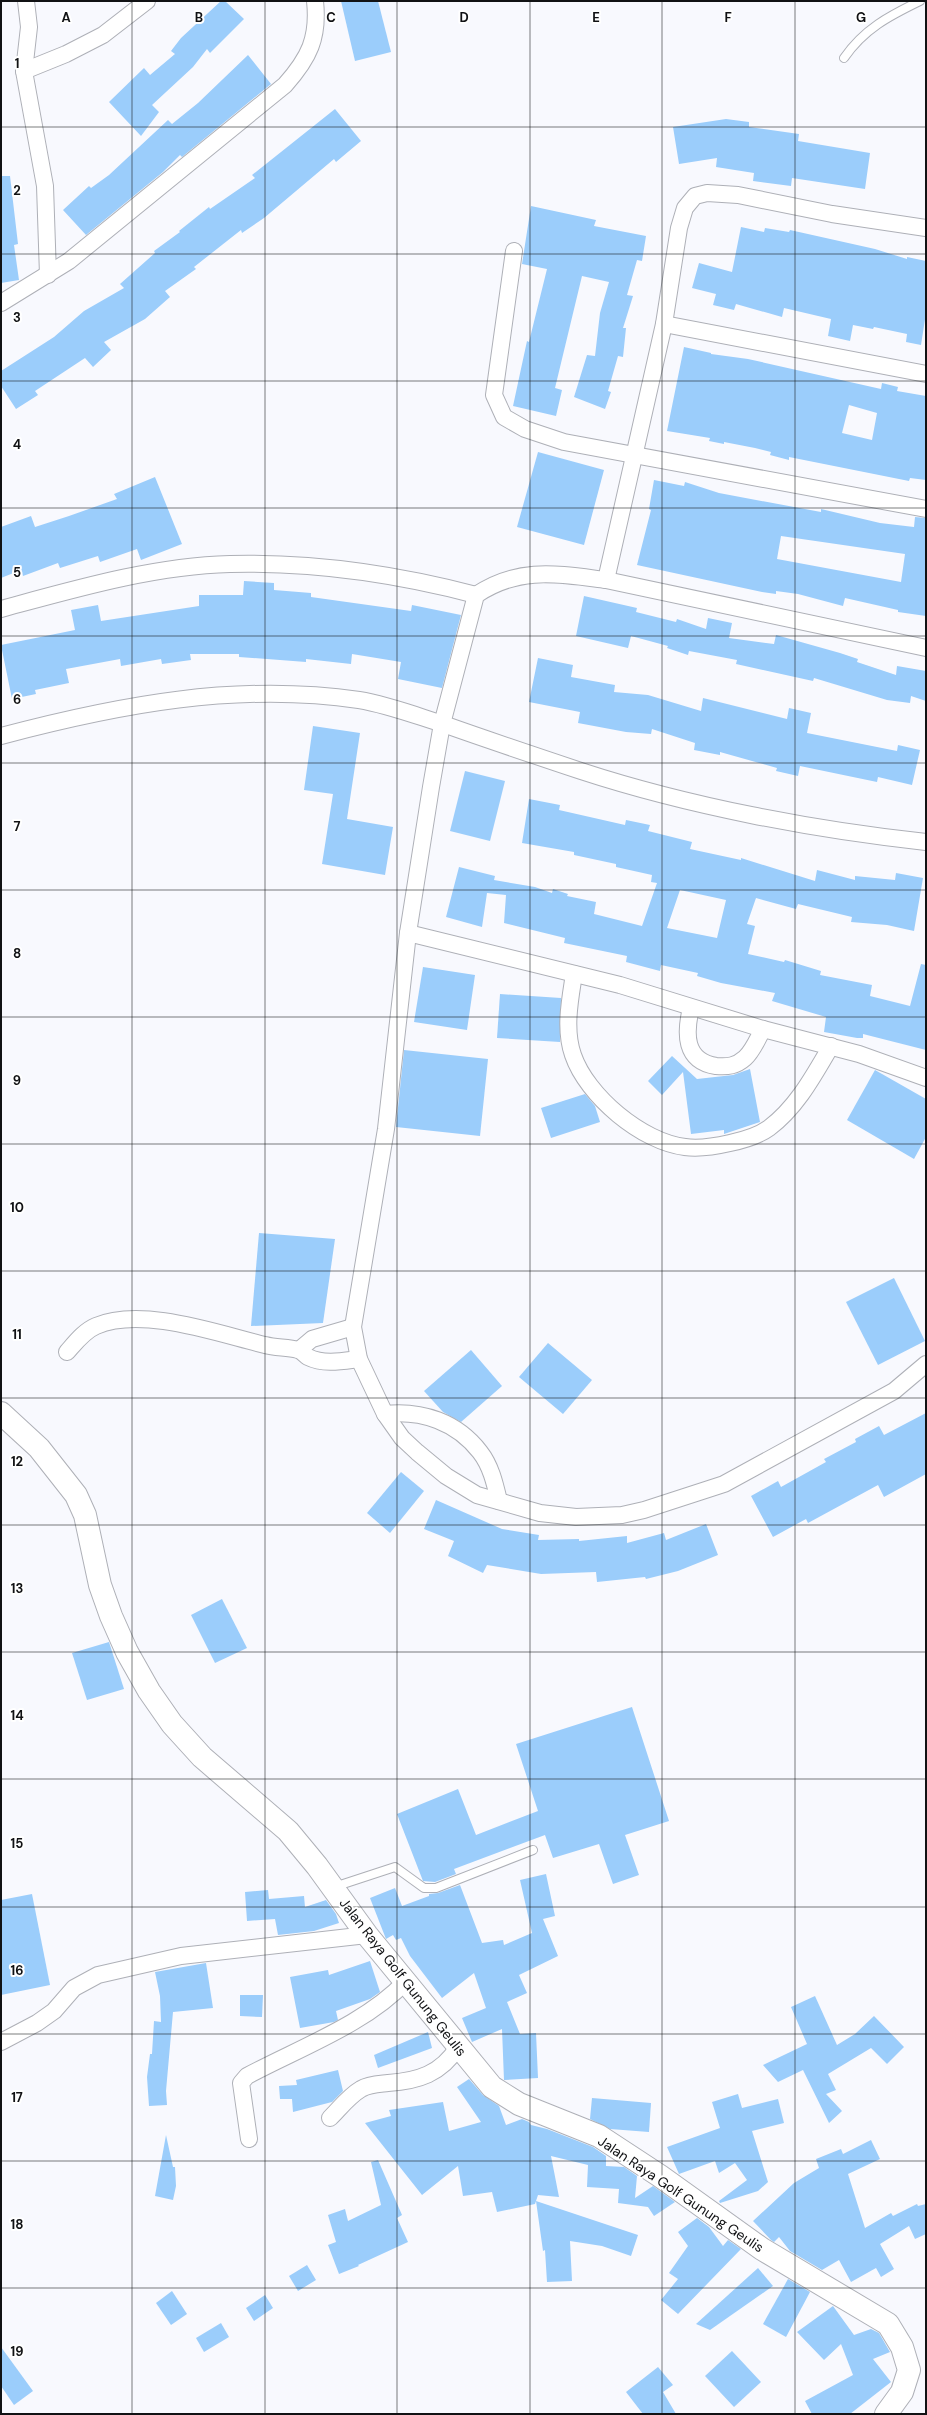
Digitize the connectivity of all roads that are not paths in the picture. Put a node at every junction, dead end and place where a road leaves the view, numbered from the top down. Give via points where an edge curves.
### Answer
1 (26, 1) edge
2 (146, 1) edge
3 (315, 1) edge
4 (920, 1) edge
5 (844, 58) dead end
6 (24, 71) junction
7 (923, 225) edge
8 (514, 251) dead end
9 (48, 275) junction
10 (1, 303) edge
11 (664, 324) junction
12 (926, 374) edge
13 (633, 454) junction
14 (926, 508) edge
15 (606, 580) junction
16 (476, 595) junction
17 (1, 609) edge
18 (926, 648) edge
19 (442, 724) junction
20 (1, 736) edge
21 (926, 842) edge
22 (408, 933) junction
23 (574, 974) junction
24 (691, 1008) junction
25 (763, 1029) junction
26 (831, 1046) junction
27 (926, 1078) edge
28 (353, 1327) junction
29 (299, 1350) junction
30 (67, 1352) dead end
31 (359, 1359) junction
32 (926, 1364) edge
33 (1, 1413) edge
34 (385, 1414) junction
35 (499, 1501) junction
36 (533, 1850) dead end
37 (333, 1888) junction
38 (367, 1935) junction
39 (406, 1981) junction
40 (1, 2042) edge
41 (458, 2047) junction
42 (330, 2118) dead end
43 (249, 2139) dead end
44 (886, 2414) edge

1 - 6 street via 29,27
2 - 6 street via 103,35
3 - 9 street via 315,37 304,63 285,84 69,261
4 - 5 lane via 873,28 856,41
6 - 9 street via 45,186
7 - 11 street via 832,214 738,195 707,193 695,196 685,208 679,228
8 - 13 street via 494,395 504,417 525,429 564,442
9 - 10 street
11 - 12 street
11 - 13 street
13 - 14 street
13 - 15 street
15 - 16 street via 539,573 498,582
15 - 18 street
16 - 17 street via 403,578 358,572 293,565 229,564 154,572
16 - 19 street
19 - 20 street via 360,700 241,694 189,697 117,708
19 - 21 street via 583,772 673,798 811,825
19 - 22 street
22 - 23 street
22 - 28 street via 386,1130
23 - 24 street via 620,985
23 - 26 street via 568,1026 572,1054 582,1076 604,1102 637,1129 661,1141 686,1147 718,1145 749,1139 769,1128 791,1108
24 - 25 street
24 - 25 street via 686,1028 688,1043 695,1055 705,1064 731,1067 745,1058
25 - 26 street
26 - 27 street
28 - 29 street via 312,1339
28 - 31 street
29 - 30 street via 273,1347 201,1327 149,1320 108,1322 95,1326
29 - 31 street via 308,1357 331,1362
31 - 34 street
32 - 35 street via 894,1391 848,1418 724,1484 676,1500 622,1515 583,1517 540,1513
33 - 37 main road, Jalan Raya Golf Gunung Geulis via 39,1448 76,1495 85,1515 100,1585 111,1616 148,1691 172,1724 202,1757 288,1831
34 - 35 street via 402,1438 446,1476 477,1495
34 - 35 street via 431,1417 465,1437 480,1453 492,1475
36 - 37 lane via 436,1888 424,1888 395,1867
37 - 38 main road, Jalan Raya Golf Gunung Geulis
38 - 39 main road, Jalan Raya Golf Gunung Geulis
38 - 40 street via 182,1956 98,1975 74,1988 54,2011 37,2023
39 - 41 main road, Jalan Raya Golf Gunung Geulis
39 - 43 street via 370,2011 247,2076 241,2083 241,2092
41 - 42 street via 450,2059 425,2077 361,2089
41 - 44 main road, Jalan Raya Golf Gunung Geulis via 502,2095 599,2136 762,2249 888,2324 902,2347 909,2370 902,2392

